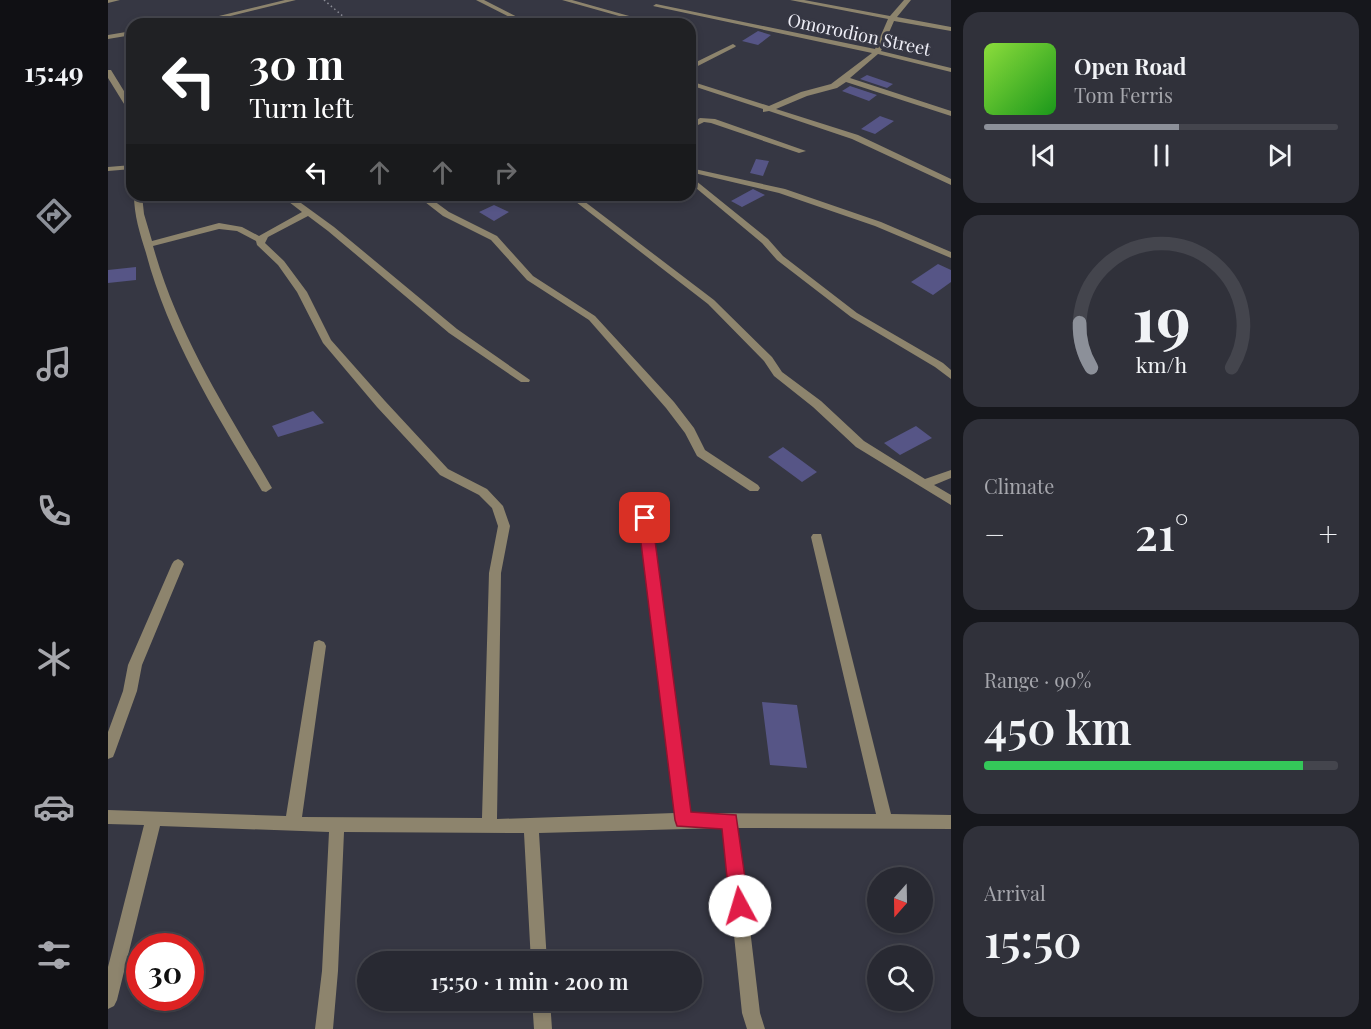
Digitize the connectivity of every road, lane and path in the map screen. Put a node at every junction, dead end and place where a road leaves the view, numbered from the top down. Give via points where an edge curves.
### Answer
1 (117, 0) edge
2 (293, 0) edge
3 (324, 0) edge
4 (479, 0) edge
5 (565, 0) edge
6 (792, 0) edge
7 (908, 0) edge
8 (108, 1) edge
9 (657, 3) edge
10 (232, 18) edge
11 (345, 18) edge
12 (516, 18) edge
13 (626, 18) edge
14 (646, 18) edge
15 (892, 18) junction
16 (951, 29) edge
17 (126, 34) edge
18 (108, 37) edge
19 (733, 46) dead end
20 (877, 52) junction
21 (696, 65) edge
22 (951, 70) edge
23 (108, 72) edge
24 (845, 79) junction
25 (696, 85) edge
26 (126, 100) edge
27 (766, 110) junction
28 (951, 114) edge
29 (696, 124) edge
30 (802, 151) dead end
31 (126, 168) edge
32 (108, 169) edge
33 (696, 171) edge
34 (951, 182) edge
35 (696, 184) edge
36 (139, 201) edge
37 (292, 201) edge
38 (429, 201) edge
39 (579, 201) edge
40 (307, 213) junction
41 (261, 240) junction
42 (148, 245) junction
43 (951, 255) edge
44 (951, 360) edge
45 (939, 365) junction
46 (951, 376) edge
47 (525, 380) dead end
48 (951, 474) edge
49 (926, 483) junction
50 (267, 488) dead end
51 (754, 488) dead end
52 (951, 501) edge
53 (645, 518) dead end
54 (817, 537) dead end
55 (178, 564) dead end
56 (319, 646) dead end
57 (108, 752) edge
58 (108, 817) edge
59 (154, 818) junction
60 (683, 820) junction
61 (730, 821) junction
62 (885, 822) junction
63 (951, 822) edge
64 (292, 823) junction
65 (489, 824) junction
66 (337, 825) junction
67 (531, 826) junction
68 (538, 951) edge
69 (108, 1000) edge
70 (542, 1011) edge
71 (324, 1029) edge
72 (543, 1029) edge
73 (756, 1029) edge

1 - 8 street
2 - 10 street
3 - 11 path
4 - 12 street
5 - 13 street
6 - 15 street
7 - 15 street
9 - 14 street
9 - 20 street, Omorodion Street
15 - 16 street
15 - 20 street
17 - 18 street
19 - 21 street
20 - 22 street, Omorodion Street
20 - 24 street
23 - 26 street
24 - 27 street
24 - 28 street
25 - 27 street
27 - 34 street via 855,137
29 - 30 street via 712,121
31 - 32 street
33 - 43 street via 782,191 878,224
35 - 45 street via 780,258 854,315
36 - 42 street
37 - 40 street
38 - 51 street via 494,238 530,278 592,318 670,405 701,453
39 - 49 street via 711,302 761,351 778,374 860,444
40 - 41 street
40 - 47 street via 331,228 453,332
41 - 42 street via 239,229 219,226
41 - 65 street via 263,248 281,263 302,292 327,340 348,367 444,472 483,492 497,506 504,526 495,573
42 - 50 street via 162,297 198,373
44 - 45 street
45 - 46 street
48 - 49 street
49 - 52 street
53 - 60 street
54 - 62 street
55 - 57 street via 135,665
56 - 64 street
58 - 59 street
59 - 64 street
59 - 69 street
60 - 61 street
60 - 67 street
61 - 62 street
61 - 73 street
62 - 63 street
64 - 66 street
65 - 66 street
65 - 67 street
66 - 71 street
67 - 68 street
70 - 72 street

